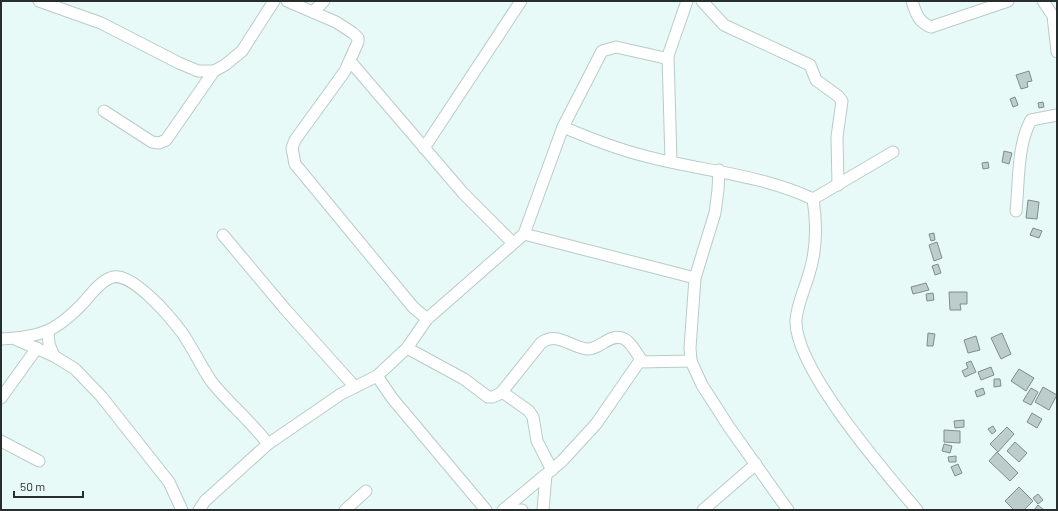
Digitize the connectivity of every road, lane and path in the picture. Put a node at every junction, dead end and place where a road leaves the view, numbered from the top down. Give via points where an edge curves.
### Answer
1 (39, 1) edge
2 (274, 1) edge
3 (287, 1) edge
4 (324, 1) edge
5 (521, 1) edge
6 (687, 1) edge
7 (702, 1) edge
8 (912, 1) edge
9 (1008, 1) edge
10 (1043, 1) edge
11 (313, 12) junction
12 (1057, 52) edge
13 (668, 56) junction
14 (350, 61) junction
15 (214, 71) junction
16 (104, 111) dead end
17 (1057, 116) edge
18 (563, 127) junction
19 (424, 148) junction
20 (893, 152) dead end
21 (671, 161) junction
22 (719, 170) junction
23 (737, 174) junction
24 (838, 184) junction
25 (718, 190) junction
26 (813, 198) junction
27 (1016, 211) dead end
28 (524, 234) junction
29 (223, 236) dead end
30 (513, 243) junction
31 (696, 278) junction
32 (427, 319) junction
33 (48, 332) junction
34 (14, 339) junction
35 (1, 340) edge
36 (37, 348) junction
37 (407, 348) junction
38 (54, 356) junction
39 (642, 361) junction
40 (691, 361) junction
41 (377, 376) junction
42 (355, 387) junction
43 (501, 393) junction
44 (1, 398) edge
45 (1, 441) edge
46 (268, 444) junction
47 (39, 461) dead end
48 (756, 464) junction
49 (549, 472) junction
50 (366, 491) dead end
51 (182, 510) edge
52 (199, 510) edge
53 (345, 510) edge
54 (486, 510) edge
55 (503, 510) edge
56 (514, 510) edge
57 (522, 510) edge
58 (542, 510) edge
59 (703, 510) edge
60 (788, 510) edge
61 (917, 510) edge

1 - 15 street via 101,23 198,71
2 - 15 street via 242,51
3 - 11 street
4 - 11 street
5 - 19 street
6 - 13 street
7 - 24 street via 724,25 810,65 816,80 842,101 837,137
8 - 9 street via 918,17 924,24 932,26
10 - 12 street via 1053,16
11 - 14 street via 346,28 358,38 358,46
13 - 18 street via 664,58 616,47 602,51
13 - 21 street
14 - 19 street
14 - 32 street via 295,140 292,156 301,173 413,306
15 - 16 street via 166,140 162,142 152,142
17 - 27 street via 1031,120 1020,160
18 - 21 street via 606,145 642,156
18 - 28 street
19 - 30 street
20 - 24 street
21 - 22 street
22 - 23 street
22 - 25 street
23 - 25 street
23 - 26 street via 776,184
24 - 26 street
25 - 31 street
26 - 61 street via 815,250 796,321 799,341 815,375 865,448
28 - 30 street
28 - 31 street
29 - 42 street via 285,310
30 - 32 street
31 - 40 street
32 - 37 street
33 - 34 street
33 - 38 street
33 - 46 street via 72,316 110,277 120,276 131,281 168,316 211,381
34 - 35 street
34 - 36 street
36 - 38 street
36 - 44 street
37 - 41 street
37 - 43 street via 464,379 488,397
38 - 51 street via 75,369 101,396 169,482
39 - 40 street
39 - 43 street via 626,340 621,338 615,337 586,349 555,338 547,338
39 - 49 street via 635,365 621,390 596,424
40 - 48 street via 702,385
41 - 42 street
41 - 54 street via 392,398
42 - 46 street
43 - 49 street via 529,410
45 - 47 street
46 - 52 street via 205,501
48 - 59 street
48 - 60 street
49 - 55 street
49 - 58 street
50 - 53 street
56 - 57 street

